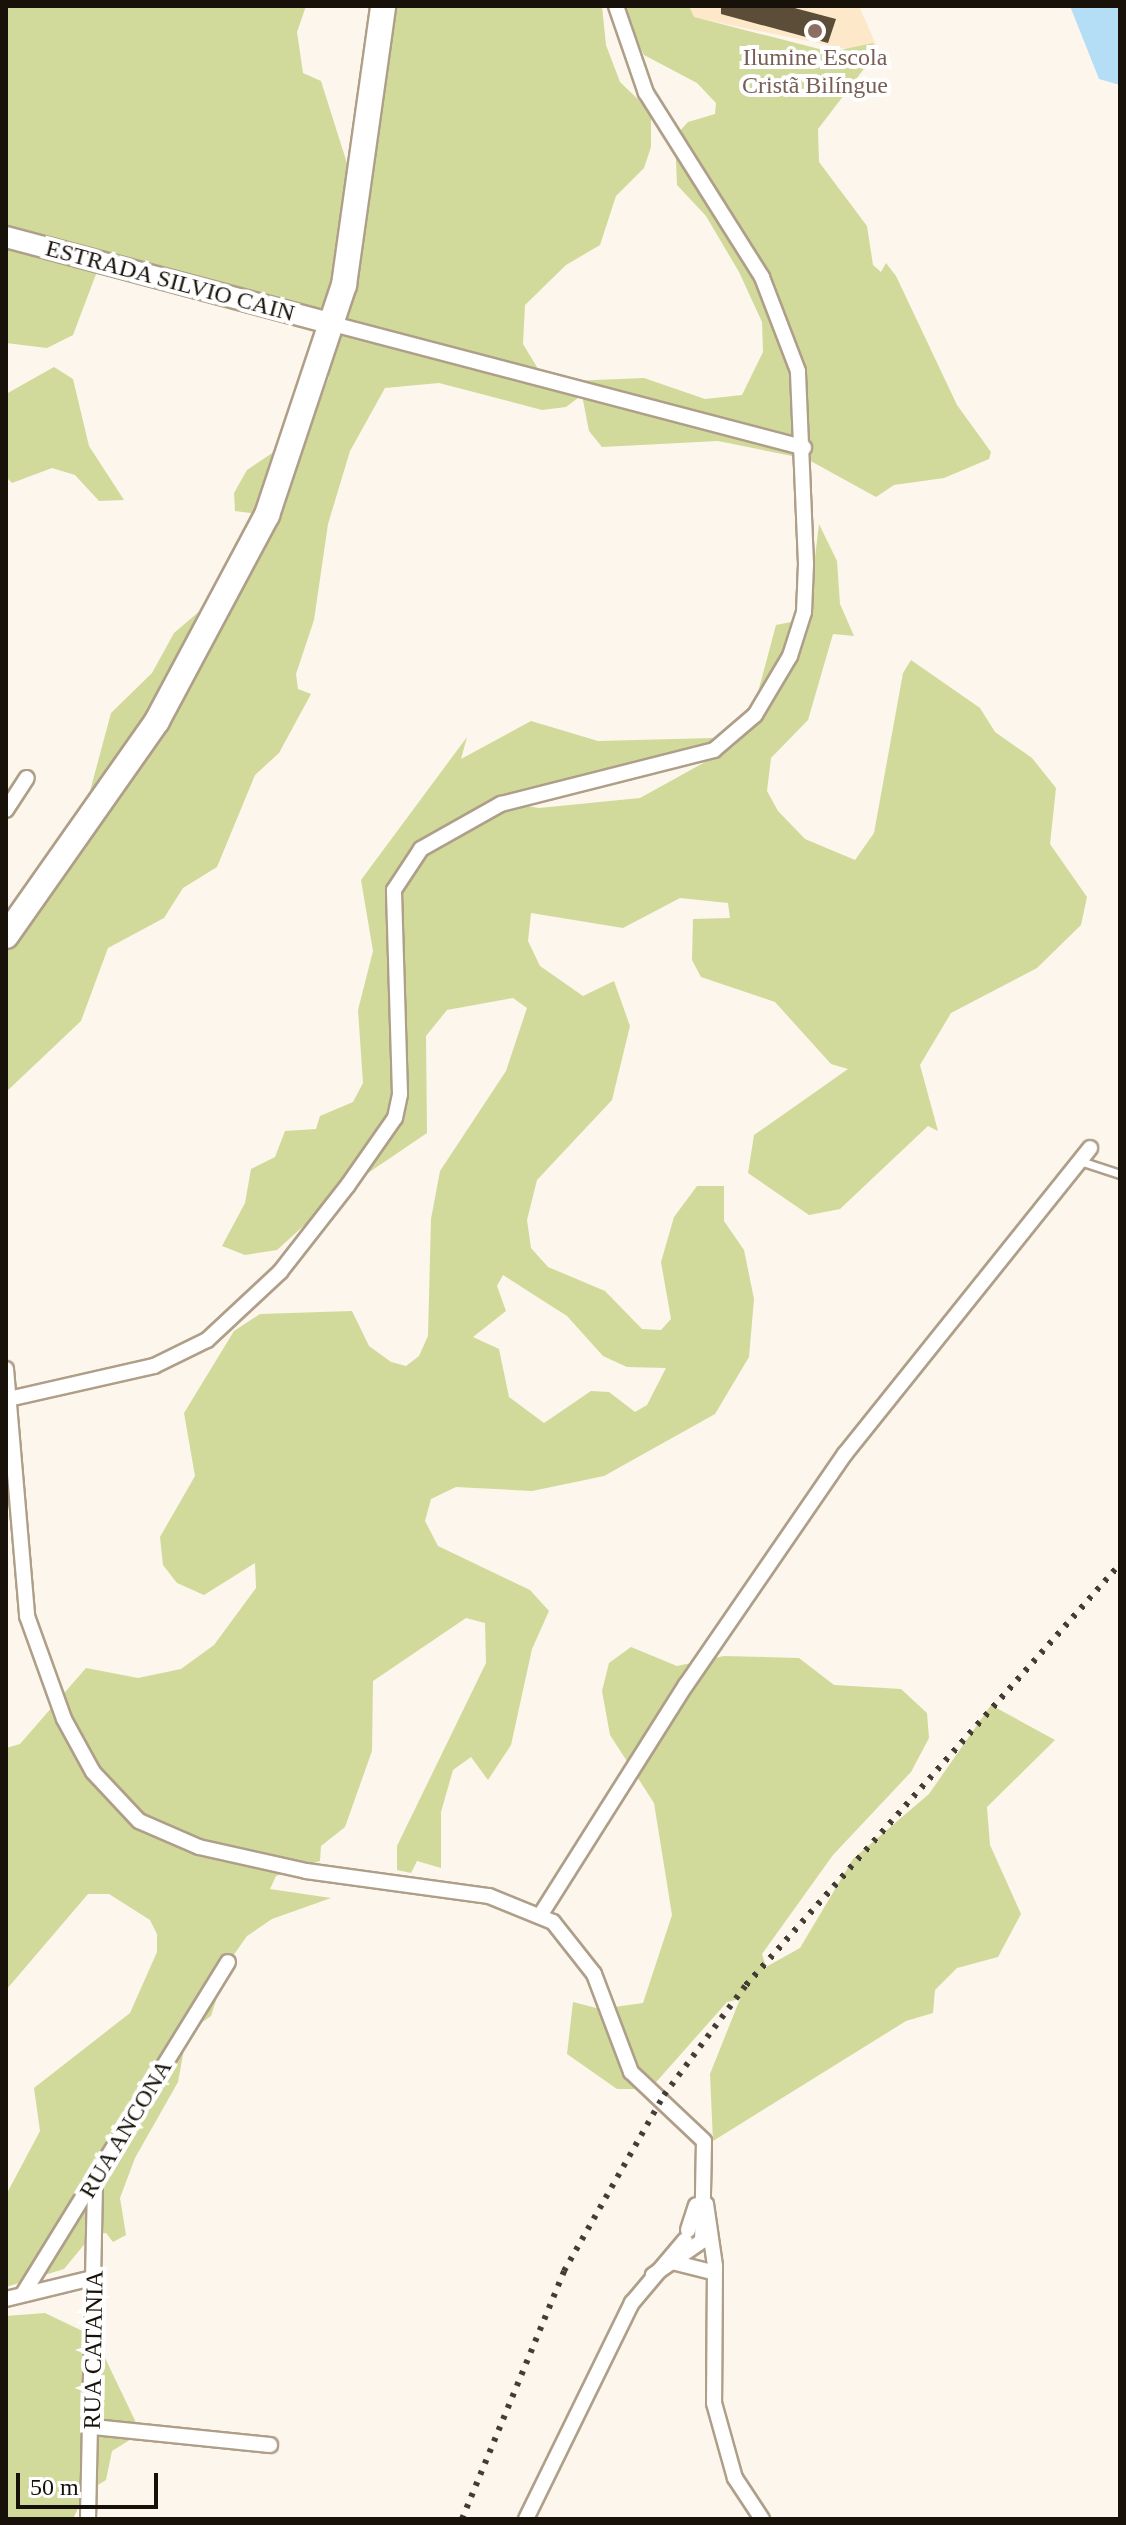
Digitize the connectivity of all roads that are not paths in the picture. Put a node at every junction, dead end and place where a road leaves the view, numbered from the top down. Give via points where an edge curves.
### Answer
1 (383, 6) edge
2 (616, 6) edge
3 (6, 237) edge
4 (333, 324) junction
5 (804, 448) junction
6 (27, 778) dead end
7 (6, 810) edge
8 (6, 936) edge
9 (1090, 1148) dead end
10 (1080, 1161) junction
11 (1120, 1174) edge
12 (6, 1369) edge
13 (13, 1398) junction
14 (541, 1914) junction
15 (228, 1962) dead end
16 (95, 2180) junction
17 (703, 2194) junction
18 (693, 2239) junction
19 (672, 2262) junction
20 (713, 2272) junction
21 (653, 2275) junction
22 (96, 2277) junction
23 (23, 2294) junction
24 (6, 2299) edge
25 (93, 2427) junction
26 (270, 2445) dead end
27 (88, 2519) edge
28 (526, 2519) edge
29 (762, 2519) edge

1 - 4 main road
2 - 5 street via 646,93 762,277 790,339
3 - 4 street, ESTRADA SILVIO CAIN
4 - 5 street
4 - 8 main road via 267,515 240,568 157,721
5 - 13 street via 804,612 790,656 755,715 714,750 501,804 421,849 394,890 400,1094 395,1118 365,1163 280,1272 207,1340 154,1366
6 - 7 street
9 - 10 street
10 - 11 lane
10 - 14 street via 845,1454 686,1685
12 - 13 street
13 - 14 street via 27,1616 64,1719 116,1799 139,1821 199,1847 306,1871 489,1896
14 - 17 street via 594,1974 631,2072 698,2132
15 - 16 street, RUA ANCONA
16 - 22 street, RUA CATANIA
16 - 23 street, RUA ANCONA
17 - 18 street
17 - 20 street
18 - 19 street
18 - 20 street
18 - 21 street
19 - 20 street
19 - 21 street
20 - 29 street via 719,2431 735,2478
21 - 28 street via 589,2384
22 - 23 street
22 - 25 street, RUA CATANIA
23 - 24 street
25 - 26 street
25 - 27 street, RUA CATANIA

